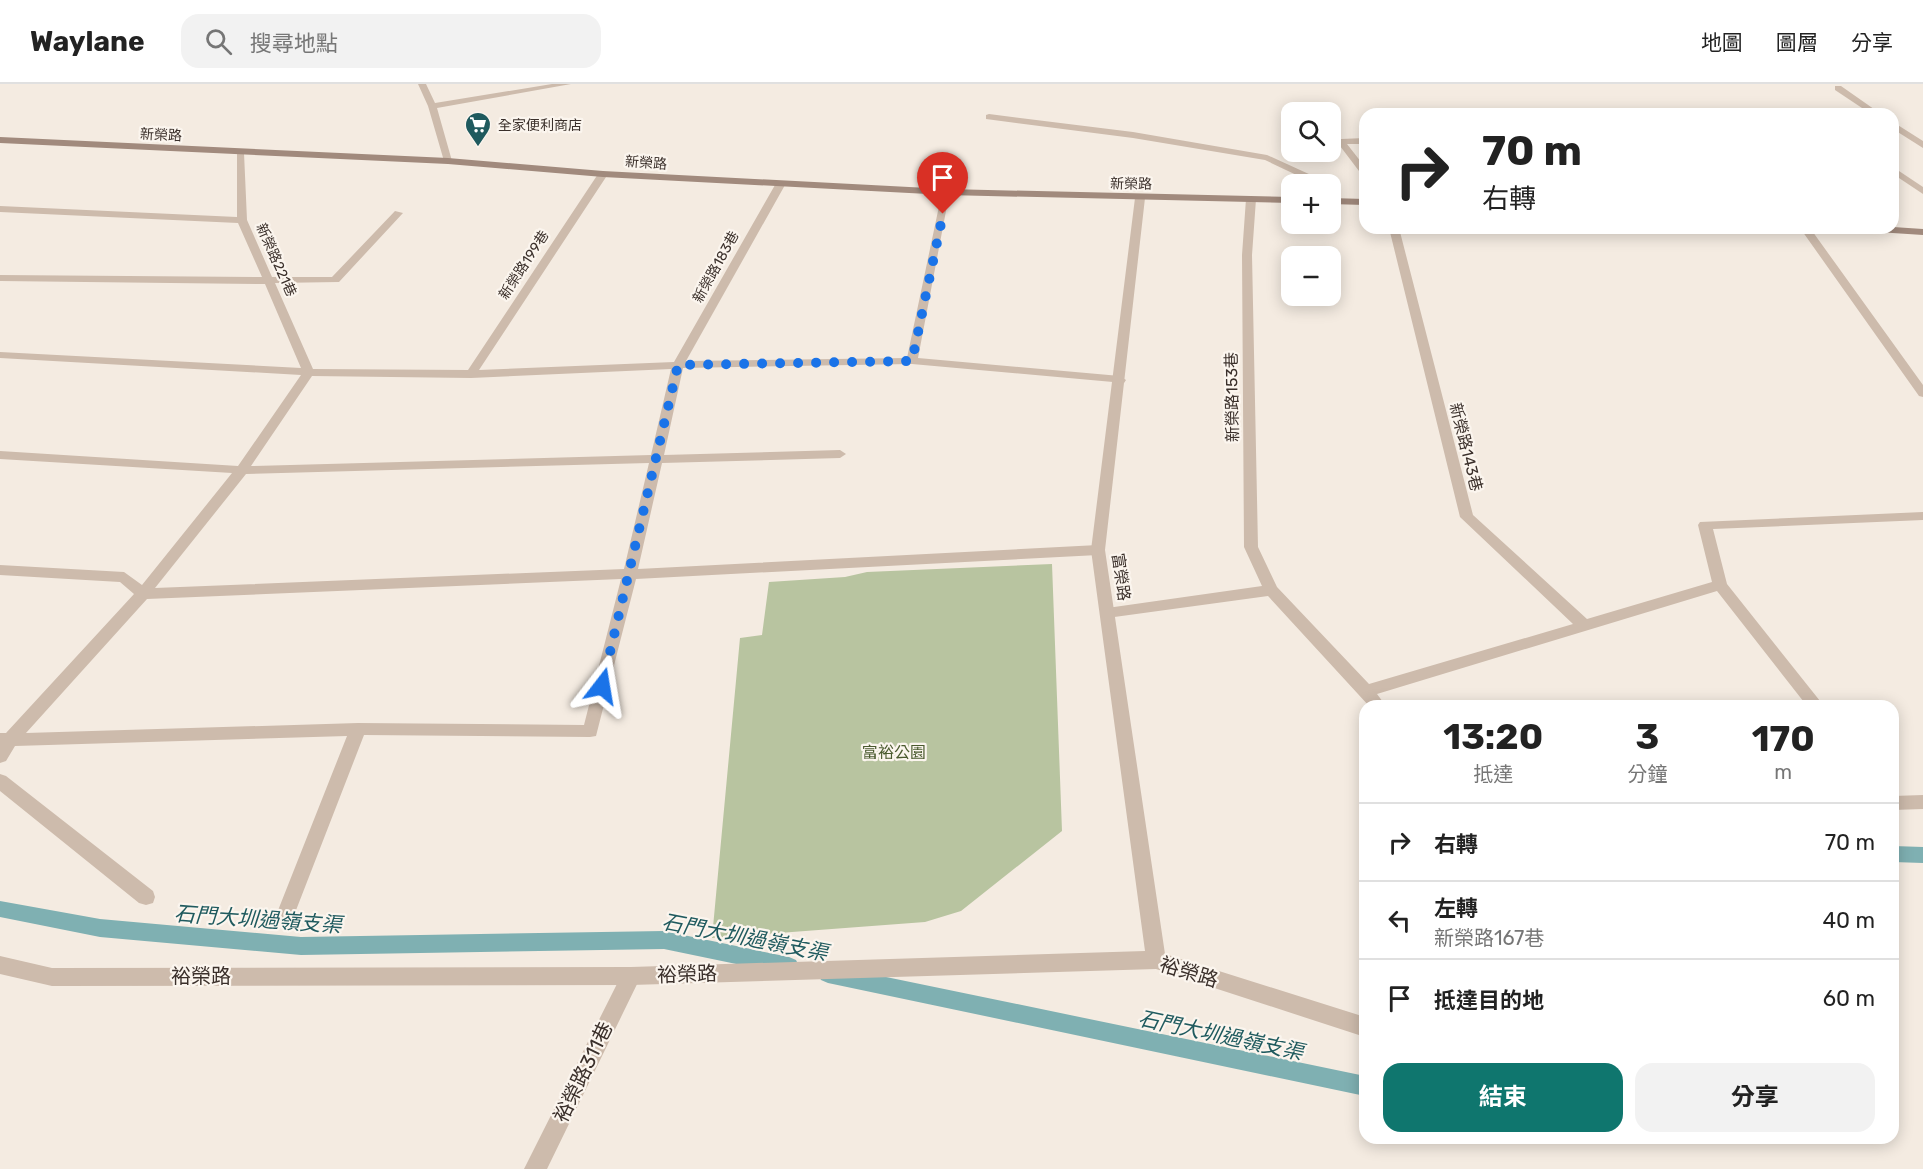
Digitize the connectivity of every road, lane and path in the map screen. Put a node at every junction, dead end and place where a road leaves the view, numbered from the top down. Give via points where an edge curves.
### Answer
1 (422, 84) edge
2 (567, 84) edge
3 (1838, 88) dead end
4 (432, 106) junction
5 (1868, 108) edge
6 (988, 117) dead end
7 (1899, 129) edge
8 (0, 140) edge
9 (1359, 141) edge
10 (1923, 145) edge
11 (240, 153) junction
12 (448, 161) junction
13 (1359, 165) edge
14 (603, 174) junction
15 (1302, 174) edge
16 (1899, 174) edge
17 (780, 185) junction
18 (1923, 191) edge
19 (947, 192) junction
20 (1140, 198) junction
21 (1251, 199) junction
22 (1281, 200) edge
23 (1341, 201) edge
24 (1359, 202) edge
25 (0, 209) edge
26 (398, 213) dead end
27 (242, 220) junction
28 (1899, 230) edge
29 (1923, 232) edge
30 (1396, 234) edge
31 (1809, 234) edge
32 (0, 278) edge
33 (269, 282) junction
34 (0, 355) edge
35 (912, 361) junction
36 (678, 365) junction
37 (309, 372) junction
38 (471, 374) junction
39 (1120, 380) junction
40 (1923, 393) edge
41 (840, 454) dead end
42 (0, 455) edge
43 (657, 461) junction
44 (242, 470) junction
45 (1923, 516) edge
46 (1098, 550) junction
47 (0, 570) edge
48 (630, 574) junction
49 (1720, 585) junction
50 (1271, 590) junction
51 (143, 594) junction
52 (1107, 613) junction
53 (1586, 627) junction
54 (1366, 691) junction
55 (1373, 700) edge
56 (1811, 700) edge
57 (358, 729) junction
58 (5, 740) edge
59 (0, 756) edge
60 (0, 781) edge
61 (1923, 802) edge
62 (1899, 803) edge
63 (146, 897) dead end
64 (284, 918) dead end
65 (1156, 960) junction
66 (0, 965) edge
67 (631, 975) junction
68 (1359, 1025) edge
69 (535, 1169) edge

1 - 4 street
2 - 4 street
3 - 5 street
4 - 12 street
6 - 15 street via 1133,135 1267,158
7 - 10 street
8 - 11 street, 新榮路
9 - 13 street via 1341,142
11 - 12 street, 新榮路
11 - 27 street, 新榮路221巷
12 - 14 street, 新榮路
14 - 17 street, 新榮路
14 - 38 street, 新榮路199巷
16 - 18 street
17 - 19 street, 新榮路
17 - 36 street, 新榮路183巷
19 - 20 street, 新榮路
19 - 35 street
20 - 21 street, 新榮路
20 - 39 street, 富榮路
21 - 22 street, 新榮路
21 - 50 street, 新榮路153巷 via 1247,255 1251,547
23 - 24 street
25 - 27 street
26 - 33 street via 335,280
27 - 33 street, 新榮路221巷
28 - 29 street
30 - 53 street, 新榮路143巷 via 1467,517
31 - 40 street
32 - 33 street
33 - 37 street, 新榮路221巷
34 - 37 street
35 - 36 street
35 - 39 street
36 - 38 street
36 - 43 street, 新榮路183巷
37 - 38 street
37 - 44 street
39 - 46 street, 富榮路
41 - 43 street
42 - 44 street
43 - 44 street
43 - 48 street, 新榮路183巷
44 - 51 street
45 - 49 street via 1705,525
46 - 48 street
46 - 52 street, 富榮路
47 - 51 street via 124,578
48 - 51 street
48 - 57 street, 新榮路183巷 via 590,731
49 - 53 street
49 - 56 street
50 - 52 street
50 - 54 street, 新榮路153巷
51 - 58 street
52 - 65 street, 富榮路
53 - 54 street
54 - 55 street, 新榮路153巷
57 - 58 street
57 - 64 street
58 - 59 street
60 - 63 street
61 - 62 street
65 - 67 street, 裕榮路
65 - 68 street, 裕榮路
66 - 67 street, 裕榮路 via 52,977
67 - 69 street, 裕榮路311巷

